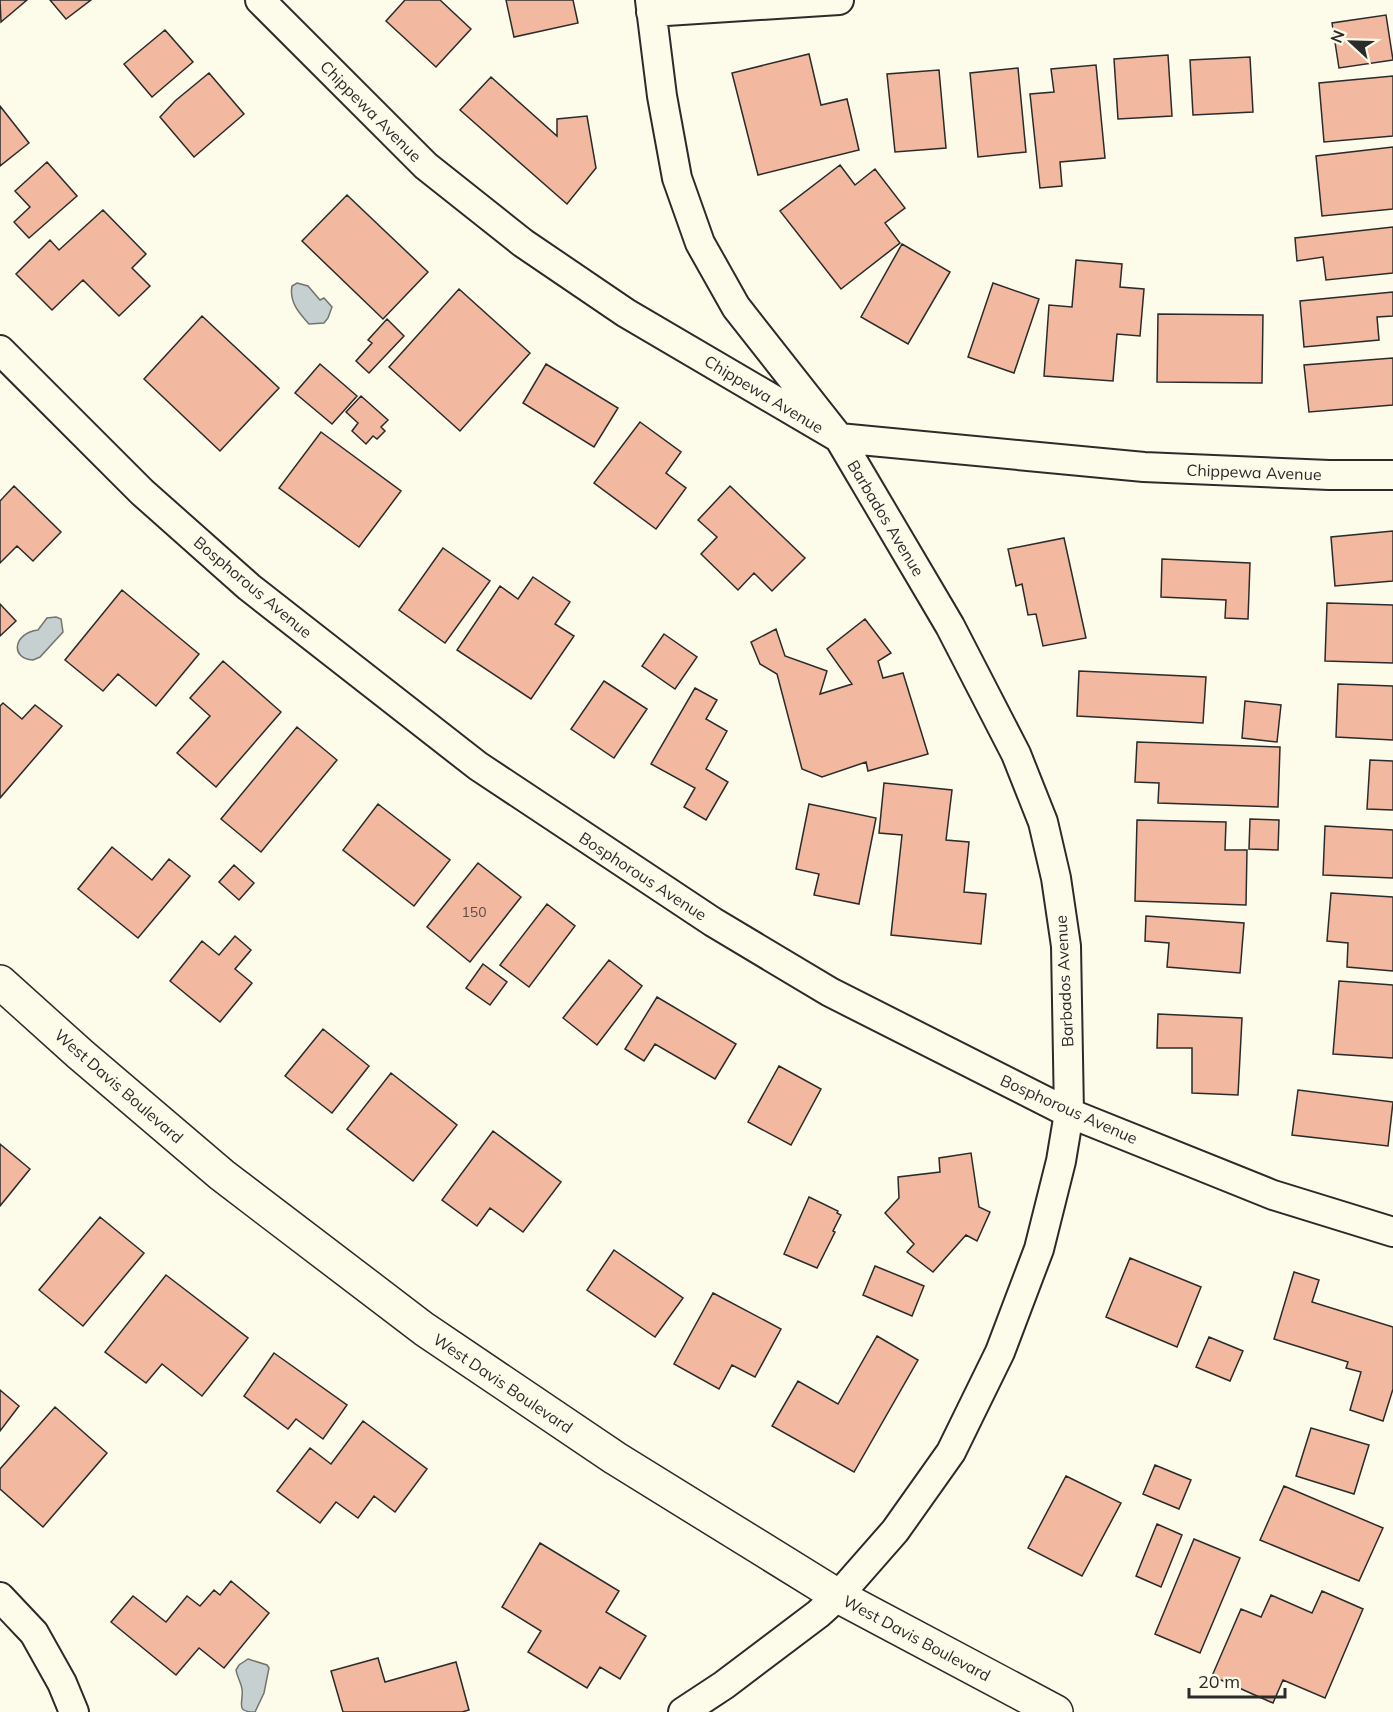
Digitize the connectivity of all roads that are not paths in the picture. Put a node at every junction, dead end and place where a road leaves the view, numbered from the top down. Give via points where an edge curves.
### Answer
1 (260, 0) edge
2 (839, 0) edge
3 (651, 6) edge
4 (0, 350) edge
5 (839, 438) junction
6 (1393, 475) edge
7 (0, 982) edge
8 (1069, 1113) junction
9 (1393, 1232) edge
10 (838, 1596) junction
11 (0, 1597) edge
12 (74, 1712) edge
13 (683, 1712) edge
14 (1056, 1712) edge

1 - 5 street, Chippewa Avenue via 426,166 523,243 626,313
2 - 3 street
3 - 5 street, Barbados Avenue via 677,178 700,243 736,307
4 - 8 street, Bosphorous Avenue via 142,492 249,587 478,766 704,916 820,986
5 - 6 street, Chippewa Avenue via 1144,467
5 - 8 street, Barbados Avenue via 950,626 1016,754 1043,822 1066,946
7 - 10 street, West Davis Boulevard via 222,1175 424,1329 615,1458
8 - 9 street, Bosphorous Avenue via 1273,1195
8 - 10 street, Barbados Avenue via 1040,1249 1000,1352 951,1452 895,1531
10 - 13 street, Barbados Avenue
10 - 14 street, West Davis Boulevard
11 - 12 street via 34,1633

